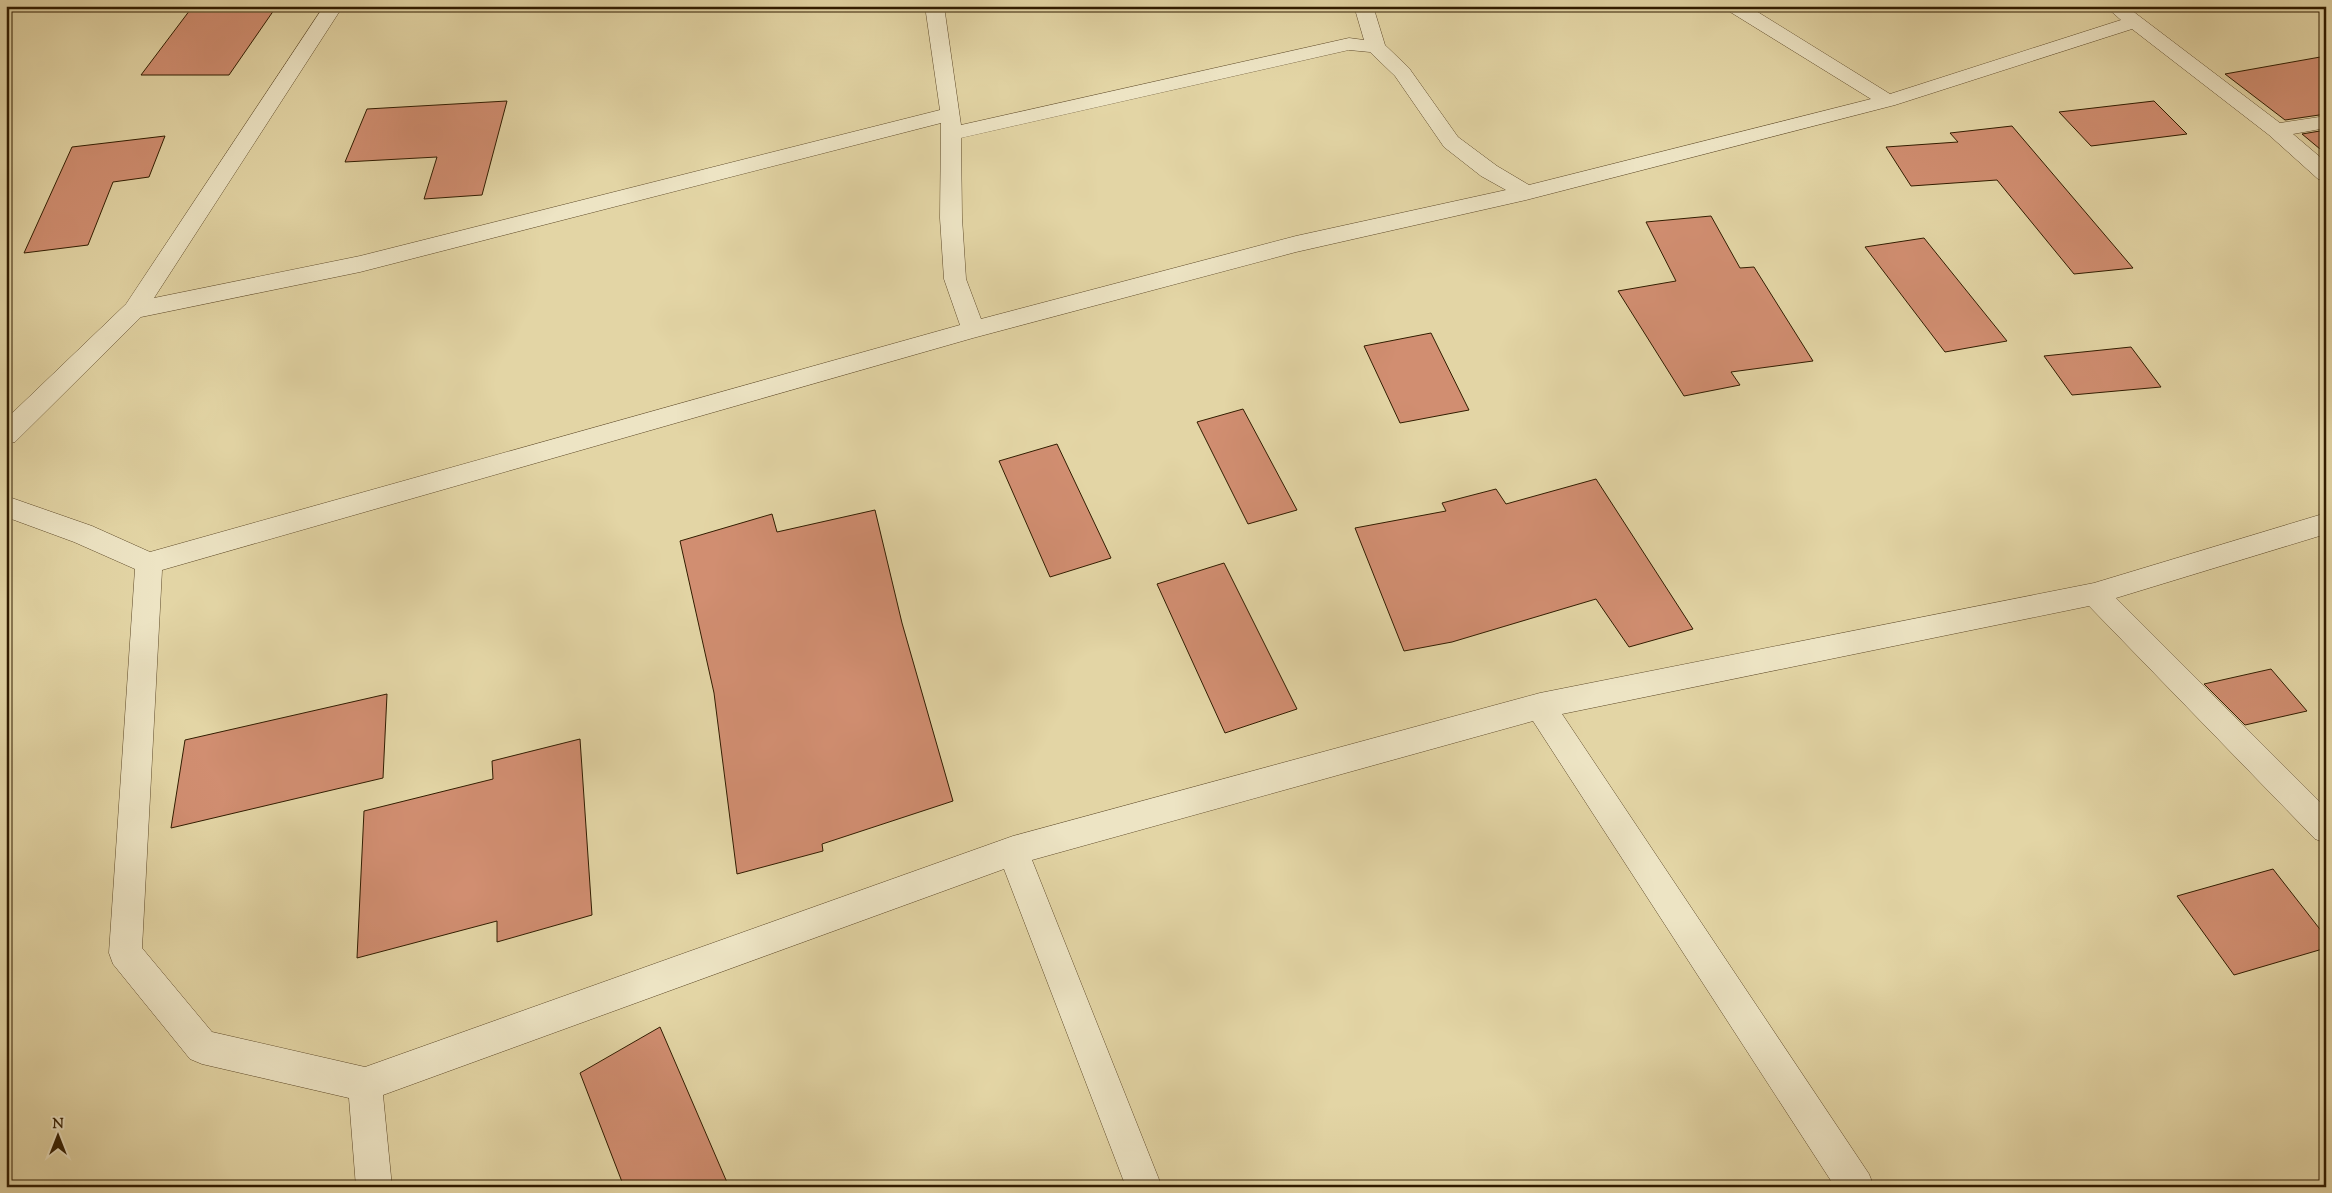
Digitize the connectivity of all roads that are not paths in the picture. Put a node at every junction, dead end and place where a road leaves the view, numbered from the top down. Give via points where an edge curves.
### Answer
1 (334, 6) edge
2 (934, 6) edge
3 (1363, 6) edge
4 (1734, 6) edge
5 (2114, 6) edge
6 (2135, 22) junction
7 (1376, 47) junction
8 (1888, 101) junction
9 (2326, 122) edge
10 (951, 124) junction
11 (2276, 130) junction
12 (2326, 174) edge
13 (1526, 193) junction
14 (134, 310) junction
15 (973, 330) junction
16 (6, 435) edge
17 (6, 506) edge
18 (2326, 523) edge
19 (149, 563) junction
20 (2094, 594) junction
21 (1540, 706) junction
22 (2326, 829) edge
23 (1013, 851) junction
24 (365, 1084) junction
25 (374, 1187) edge
26 (1144, 1187) edge
27 (1856, 1187) edge

1 - 14 street
2 - 10 street
3 - 7 street
4 - 8 street
5 - 6 street
6 - 8 street
6 - 11 street
7 - 10 street via 1349,44
7 - 13 street via 1402,72 1451,142 1489,171
8 - 13 street
9 - 11 street
10 - 14 street via 360,264
10 - 15 street via 955,279
11 - 12 street
13 - 15 street via 1296,244
14 - 16 street
15 - 19 street
17 - 19 street via 83,534
18 - 20 street
19 - 24 street via 125,953 202,1047
20 - 21 street
20 - 22 street
21 - 23 street
21 - 27 street
23 - 24 street
23 - 26 street
24 - 25 street

